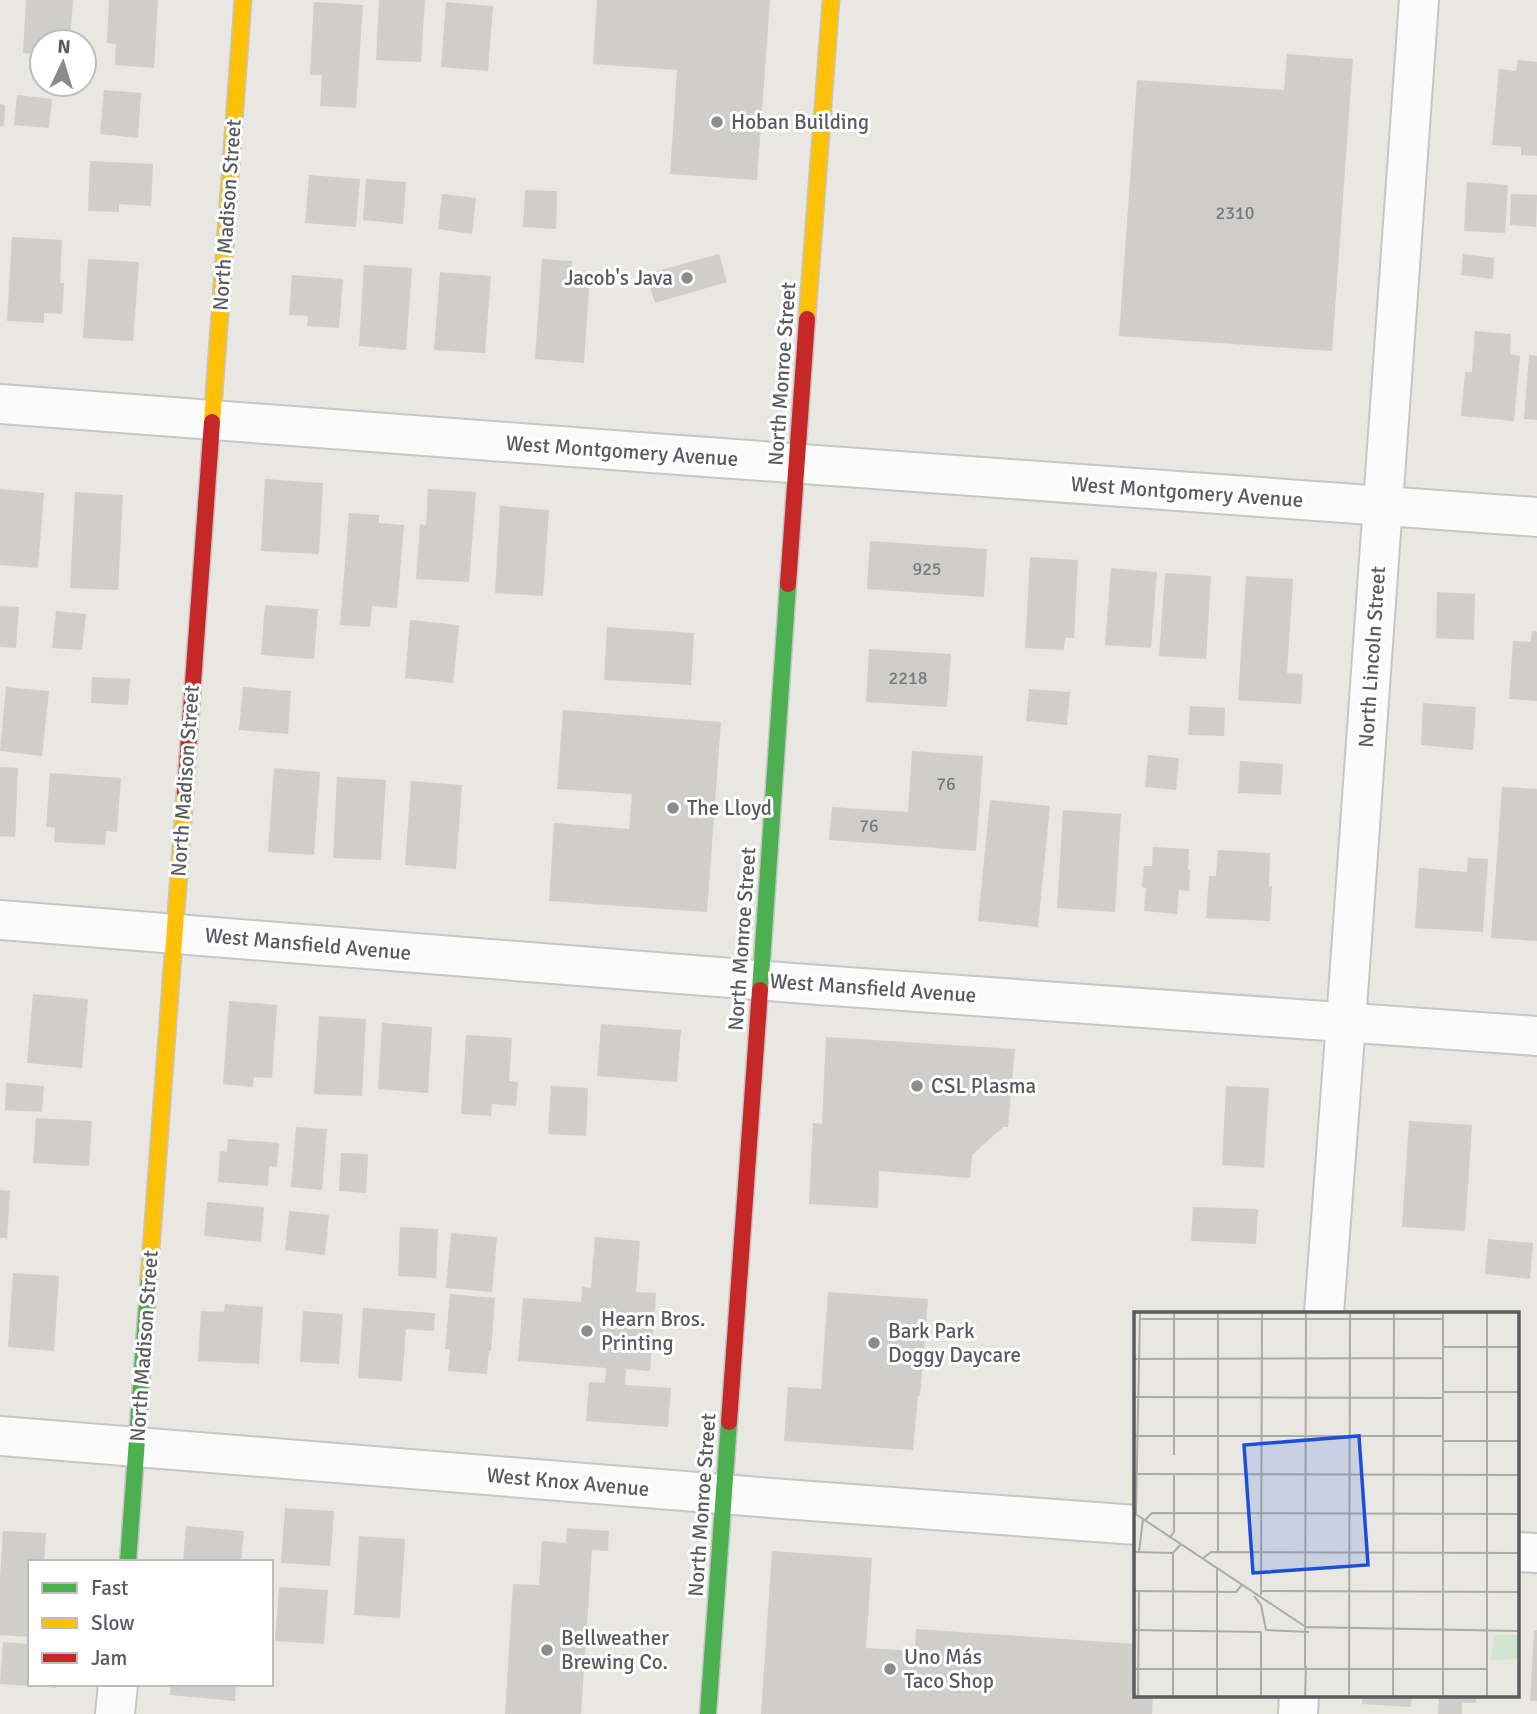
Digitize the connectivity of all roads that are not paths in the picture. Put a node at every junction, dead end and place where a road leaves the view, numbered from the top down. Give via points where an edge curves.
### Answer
1 (243, 0) edge
2 (831, 0) edge
3 (1419, 0) edge
4 (0, 404) edge
5 (211, 421) junction
6 (796, 463) junction
7 (1382, 507) junction
8 (1537, 517) edge
9 (0, 920) edge
10 (174, 933) junction
11 (760, 980) junction
12 (1346, 1022) junction
13 (1537, 1036) edge
14 (1324, 1312) edge
15 (0, 1436) edge
16 (137, 1447) junction
17 (723, 1494) junction
18 (1134, 1525) edge
19 (128, 1560) edge
20 (118, 1686) edge
21 (1299, 1696) edge
22 (115, 1714) edge
23 (708, 1714) edge
24 (1298, 1714) edge

1 - 5 main road, North Madison Street
2 - 6 main road, North Monroe Street
3 - 7 street, North Lincoln Street
4 - 5 street, West Montgomery Avenue
5 - 6 street, West Montgomery Avenue
5 - 10 main road, North Madison Street
6 - 7 street, West Montgomery Avenue
6 - 11 main road, North Monroe Street
7 - 8 street, West Montgomery Avenue
7 - 12 street, North Lincoln Street
9 - 10 street, West Mansfield Avenue
10 - 11 street, West Mansfield Avenue
10 - 16 main road, North Madison Street
11 - 12 street, West Mansfield Avenue
11 - 17 main road, North Monroe Street
12 - 13 street, West Mansfield Avenue
12 - 14 street, North Lincoln Street
15 - 16 street, West Knox Avenue
16 - 17 street, West Knox Avenue
16 - 19 main road, North Madison Street
17 - 18 street, West Knox Avenue
17 - 23 main road, North Monroe Street
20 - 22 street
21 - 24 street

